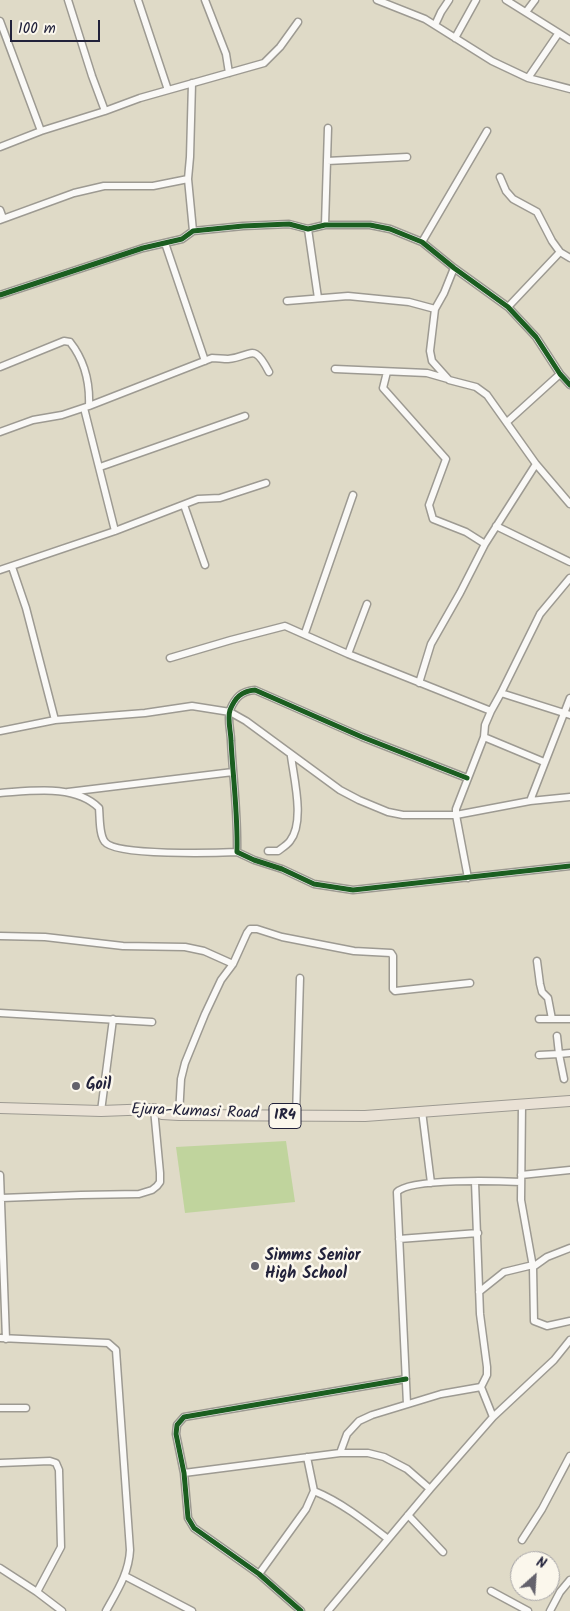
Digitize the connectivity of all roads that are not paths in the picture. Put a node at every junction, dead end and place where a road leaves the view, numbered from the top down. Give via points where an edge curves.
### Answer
1 (68, 0) edge
2 (138, 0) edge
3 (205, 0) edge
4 (377, 0) edge
5 (449, 0) edge
6 (476, 0) edge
7 (506, 0) edge
8 (535, 0) edge
9 (526, 12) junction
10 (0, 20) edge
11 (298, 22) dead end
12 (435, 25) junction
13 (558, 34) junction
14 (455, 38) junction
15 (570, 40) edge
16 (229, 73) junction
17 (528, 78) junction
18 (192, 83) junction
19 (570, 89) edge
20 (168, 90) junction
21 (105, 111) junction
22 (328, 128) dead end
23 (41, 131) junction
24 (487, 131) dead end
25 (0, 147) edge
26 (407, 156) dead end
27 (327, 161) junction
28 (500, 177) dead end
29 (188, 178) junction
30 (0, 210) edge
31 (2, 219) edge
32 (325, 225) junction
33 (308, 229) junction
34 (193, 231) junction
35 (422, 242) junction
36 (165, 243) junction
37 (560, 252) junction
38 (570, 258) edge
39 (454, 268) junction
40 (0, 296) edge
41 (318, 298) junction
42 (287, 301) dead end
43 (508, 307) junction
44 (435, 309) junction
45 (204, 361) junction
46 (0, 367) edge
47 (335, 369) dead end
48 (269, 372) dead end
49 (387, 372) junction
50 (560, 374) junction
51 (449, 380) junction
52 (570, 384) edge
53 (86, 407) junction
54 (245, 416) dead end
55 (507, 422) junction
56 (0, 432) edge
57 (536, 464) junction
58 (100, 466) junction
59 (266, 483) dead end
60 (354, 495) dead end
61 (570, 504) edge
62 (184, 505) junction
63 (496, 526) junction
64 (115, 531) junction
65 (485, 544) junction
66 (570, 562) edge
67 (205, 565) dead end
68 (12, 567) junction
69 (0, 570) edge
70 (570, 578) edge
71 (367, 604) dead end
72 (305, 633) junction
73 (348, 654) junction
74 (170, 658) dead end
75 (419, 682) junction
76 (501, 693) junction
77 (570, 698) edge
78 (491, 711) junction
79 (230, 712) junction
80 (567, 714) edge
81 (55, 720) junction
82 (0, 731) edge
83 (484, 737) junction
84 (291, 756) junction
85 (544, 762) junction
86 (233, 772) junction
87 (467, 778) junction
88 (64, 792) junction
89 (0, 793) edge
90 (570, 797) edge
91 (530, 801) junction
92 (456, 815) junction
93 (268, 851) dead end
94 (237, 852) junction
95 (570, 866) edge
96 (468, 878) junction
97 (0, 936) edge
98 (537, 961) dead end
99 (233, 964) junction
100 (300, 978) dead end
101 (470, 983) dead end
102 (0, 1013) edge
103 (539, 1019) dead end
104 (552, 1019) junction
105 (113, 1020) junction
106 (570, 1020) edge
107 (152, 1022) dead end
108 (557, 1036) dead end
109 (570, 1053) edge
110 (559, 1054) junction
111 (539, 1055) dead end
112 (564, 1079) dead end
113 (570, 1101) edge
114 (522, 1104) junction
115 (0, 1108) edge
116 (154, 1109) junction
117 (101, 1112) junction
118 (422, 1112) junction
119 (179, 1115) junction
120 (296, 1116) junction
121 (570, 1170) edge
122 (0, 1175) edge
123 (521, 1178) junction
124 (475, 1182) junction
125 (431, 1183) junction
126 (1, 1198) edge
127 (478, 1233) junction
128 (399, 1239) junction
129 (570, 1248) edge
130 (533, 1266) junction
131 (479, 1292) junction
132 (570, 1321) edge
133 (3, 1338) edge
134 (570, 1340) edge
135 (406, 1379) junction
136 (481, 1387) junction
137 (407, 1404) junction
138 (0, 1408) edge
139 (26, 1408) dead end
140 (493, 1417) junction
141 (340, 1453) junction
142 (570, 1456) edge
143 (307, 1457) junction
144 (0, 1463) edge
145 (184, 1473) junction
146 (430, 1489) junction
147 (314, 1491) junction
148 (408, 1515) junction
149 (388, 1539) junction
150 (522, 1540) dead end
151 (443, 1552) dead end
152 (0, 1568) edge
153 (259, 1574) junction
154 (124, 1576) junction
155 (570, 1580) edge
156 (491, 1591) dead end
157 (36, 1592) junction
158 (62, 1611) edge
159 (106, 1611) edge
160 (192, 1611) edge
161 (301, 1611) edge
162 (328, 1611) edge
163 (528, 1611) edge
164 (550, 1611) edge

1 - 21 street
2 - 20 street
3 - 16 street via 226,54
4 - 12 street
5 - 12 street
6 - 14 street
7 - 9 street
8 - 9 street
9 - 13 street
10 - 23 street
11 - 16 street via 264,62
12 - 14 street
13 - 15 street
13 - 17 street
14 - 17 street
16 - 18 street
17 - 19 street
18 - 20 street
18 - 29 street
20 - 21 street
21 - 23 street
22 - 27 street
23 - 25 street
24 - 35 street
26 - 27 street
27 - 32 street
28 - 37 street via 513,199 537,212
29 - 31 street via 153,186 104,186 74,193
29 - 34 street
30 - 31 street
32 - 33 street
32 - 35 street via 370,225
33 - 34 street via 289,224
33 - 41 street
34 - 36 street via 182,239
35 - 39 street
36 - 40 street
36 - 45 street
37 - 38 street
37 - 43 street
39 - 43 street
39 - 44 street
41 - 42 street
41 - 44 street via 348,296 409,302
43 - 50 street via 536,337
44 - 51 street via 430,351 432,361
45 - 48 street via 254,353 260,356
45 - 53 street
46 - 53 street via 64,341 70,342 87,373
47 - 49 street
49 - 51 street via 427,373
49 - 65 street via 383,388 446,459 429,506 433,519 466,532
50 - 52 street
50 - 55 street
51 - 55 street via 476,387 487,394
53 - 56 street
53 - 58 street
54 - 58 street
55 - 57 street
57 - 61 street
57 - 63 street
58 - 64 street
59 - 62 street via 220,498 198,499
60 - 72 street
62 - 64 street
62 - 67 street
63 - 65 street
63 - 66 street
64 - 68 street
65 - 75 street via 431,644
68 - 69 street
68 - 81 street
70 - 76 street via 540,614
71 - 73 street
72 - 73 street
72 - 74 street via 285,626
73 - 75 street
75 - 78 street
76 - 78 street
76 - 80 street
77 - 80 street
78 - 83 street
79 - 81 street via 192,706
79 - 84 street
79 - 86 street
79 - 87 street via 240,694 254,690
80 - 85 street
81 - 82 street
83 - 85 street
83 - 87 street
84 - 92 street via 340,790 388,812
84 - 93 street via 299,810 295,827 291,840 278,851
85 - 91 street
86 - 88 street
86 - 94 street
87 - 92 street
88 - 89 street
88 - 94 street via 88,798 99,808 104,841 114,848
90 - 91 street
91 - 92 street
92 - 96 street
94 - 96 street via 314,884 353,890
95 - 96 street
97 - 99 street via 45,937 123,946 185,947 204,951
98 - 104 street via 542,992 549,1003
99 - 101 street via 247,933 250,929 257,929 354,951 391,952 394,990
99 - 119 street via 217,988 185,1063
100 - 120 street
102 - 105 street
103 - 104 street
104 - 106 street
105 - 107 street
105 - 117 street
108 - 110 street
109 - 110 street
110 - 111 street
110 - 112 street
113 - 114 main road, Ejura-Kumasi Road / IR4
114 - 118 main road, Ejura-Kumasi Road / IR4
114 - 123 street
115 - 117 main road, Ejura-Kumasi Road / IR4
116 - 117 main road, Ejura-Kumasi Road / IR4
116 - 119 main road, Ejura-Kumasi Road / IR4 via 162,1114
116 - 126 street via 160,1182 152,1190 139,1194
118 - 120 main road, Ejura-Kumasi Road / IR4
118 - 125 street
119 - 120 main road, Ejura-Kumasi Road / IR4
121 - 123 street
122 - 126 street
123 - 124 street
123 - 130 street via 521,1200
124 - 125 street
124 - 127 street
125 - 128 street via 404,1187 397,1192
126 - 133 street
127 - 128 street
127 - 131 street
128 - 135 street
129 - 130 street
130 - 131 street via 504,1272
130 - 132 street via 534,1321 547,1326
131 - 136 street via 487,1367
133 - 154 street via 108,1343 116,1350 130,1550
134 - 140 street via 554,1360
135 - 137 street
135 - 145 street via 184,1416 177,1425 176,1434
136 - 137 street
136 - 140 street
137 - 141 street via 359,1421 347,1434
138 - 139 street
140 - 146 street
141 - 143 street
141 - 146 street via 368,1452 384,1457 407,1469
142 - 150 street
143 - 145 street
143 - 147 street
144 - 157 street via 50,1461 56,1463 59,1470 61,1547
145 - 153 street via 190,1524
146 - 148 street
147 - 149 street via 328,1497
147 - 153 street via 306,1509
148 - 149 street
148 - 151 street
149 - 162 street
152 - 157 street
153 - 161 street
154 - 159 street
154 - 160 street
155 - 164 street
156 - 163 street
157 - 158 street

